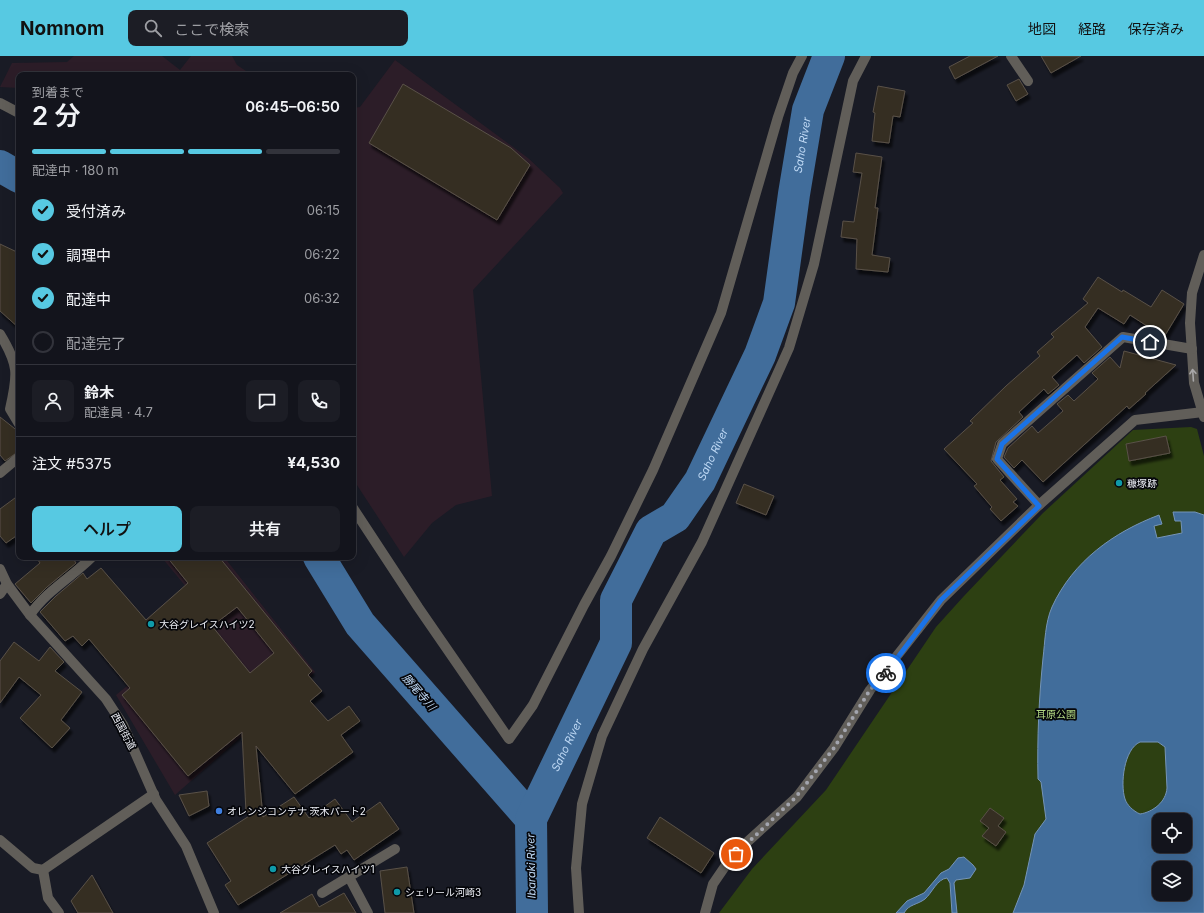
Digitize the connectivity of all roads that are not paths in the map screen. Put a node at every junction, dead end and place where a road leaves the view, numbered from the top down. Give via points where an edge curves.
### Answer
1 (802, 56) edge
2 (866, 56) edge
3 (1011, 56) edge
4 (1028, 81) dead end
5 (0, 103) edge
6 (16, 111) edge
7 (1204, 255) edge
8 (0, 334) edge
9 (1192, 349) junction
10 (16, 380) edge
11 (16, 380) edge
12 (1203, 415) edge
13 (16, 419) edge
14 (16, 460) edge
15 (0, 473) edge
16 (1039, 506) junction
17 (356, 513) edge
18 (89, 560) edge
19 (0, 570) edge
20 (7, 584) junction
21 (0, 594) edge
22 (30, 615) junction
23 (154, 794) junction
24 (0, 840) edge
25 (395, 849) dead end
26 (43, 870) junction
27 (349, 877) junction
28 (322, 893) dead end
29 (59, 913) edge
30 (214, 913) edge
31 (368, 913) edge
32 (579, 913) edge
33 (705, 913) edge

1 - 17 street via 793,73 778,117 721,313 653,470 611,556 533,705 509,740
2 - 32 street via 853,81 814,264 789,348 702,542 643,649 602,736 582,804 576,868
3 - 4 street
5 - 6 street
7 - 9 street via 1192,293
8 - 10 street via 15,363
12 -> 9 street via 1194,383
9 - 16 street via 1122,337 1002,444 997,459
11 - 13 street via 10,409
12 - 16 street via 1135,420
14 - 15 street
16 - 33 street via 941,600 870,690 834,748 796,797 726,865 713,884
18 - 22 street via 48,593
19 - 20 street, 西国街道
20 - 21 street
20 - 22 street, 西国街道
22 - 23 street, 西国街道 via 106,700 123,725
23 - 26 street
23 - 30 street, 西国街道 via 186,846
24 - 26 street via 33,868
25 - 27 street
26 - 29 street via 48,898
27 - 28 street
27 - 31 street

